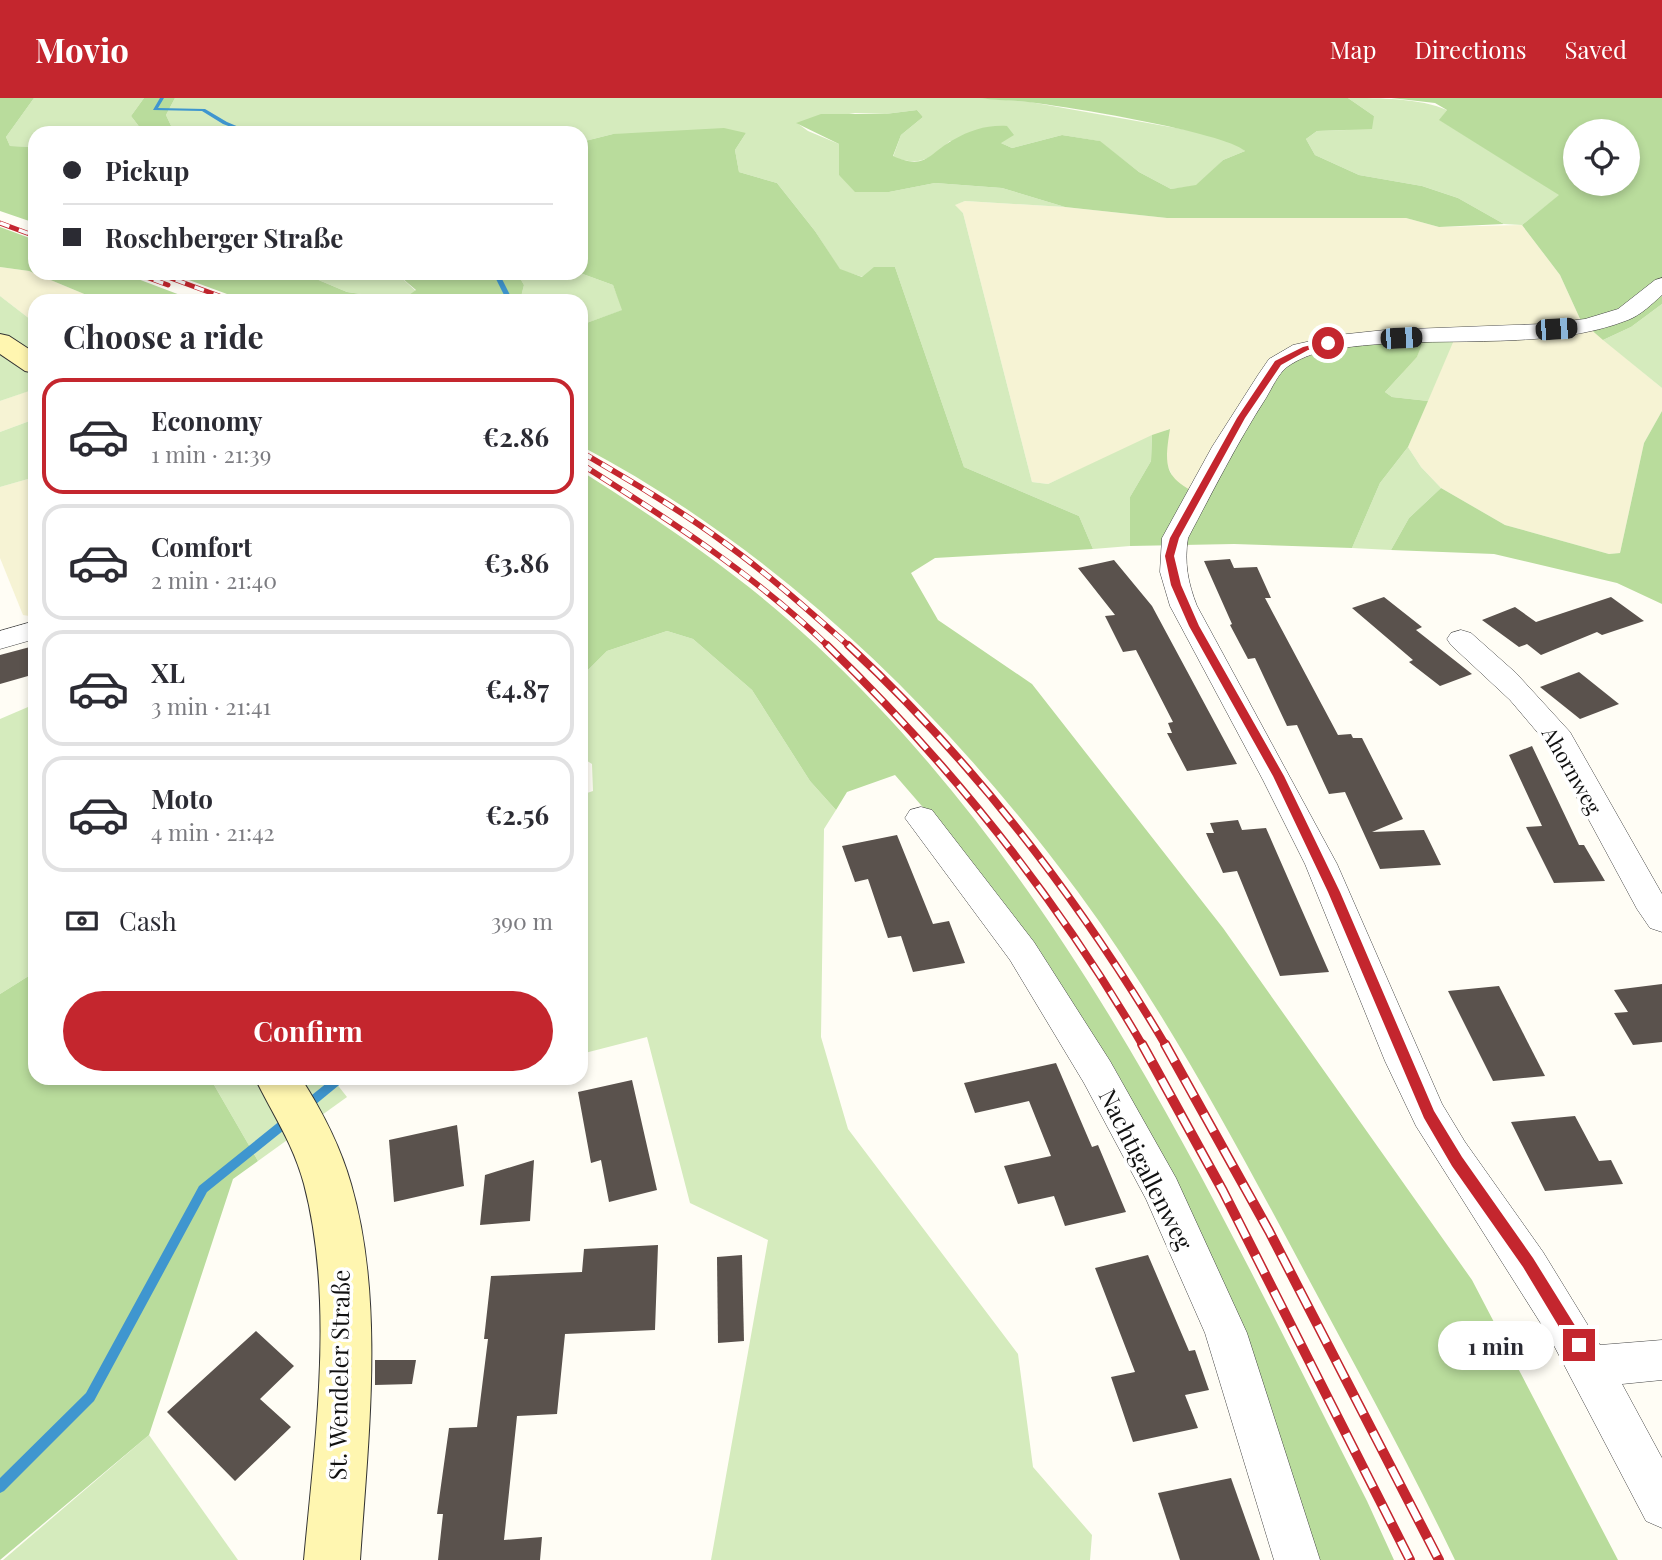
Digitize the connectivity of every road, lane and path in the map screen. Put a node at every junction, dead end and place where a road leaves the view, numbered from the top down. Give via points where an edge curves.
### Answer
1 (1662, 284) edge
2 (0, 342) edge
3 (28, 360) edge
4 (28, 632) edge
5 (1461, 639) dead end
6 (0, 640) edge
7 (920, 818) dead end
8 (1662, 919) edge
9 (288, 1096) edge
10 (1662, 1360) edge
11 (1591, 1366) junction
12 (1662, 1505) edge
13 (332, 1560) edge
14 (1297, 1560) edge

1 - 11 street via 1623,315 1581,327 1349,341 1289,356 1278,363 1241,418 1175,538 1170,556 1176,585 1194,626 1278,776 1334,892 1429,1114
2 - 3 main road
4 - 6 street
5 - 8 street, Ahornweg via 1542,717 1563,746 1621,857
7 - 14 street, Nachtigallenweg via 1022,951 1097,1072 1162,1190 1226,1333
9 - 13 main road, St. Wendeler Straße via 328,1186 339,1252 344,1308 342,1425
10 - 11 street
11 - 12 street

